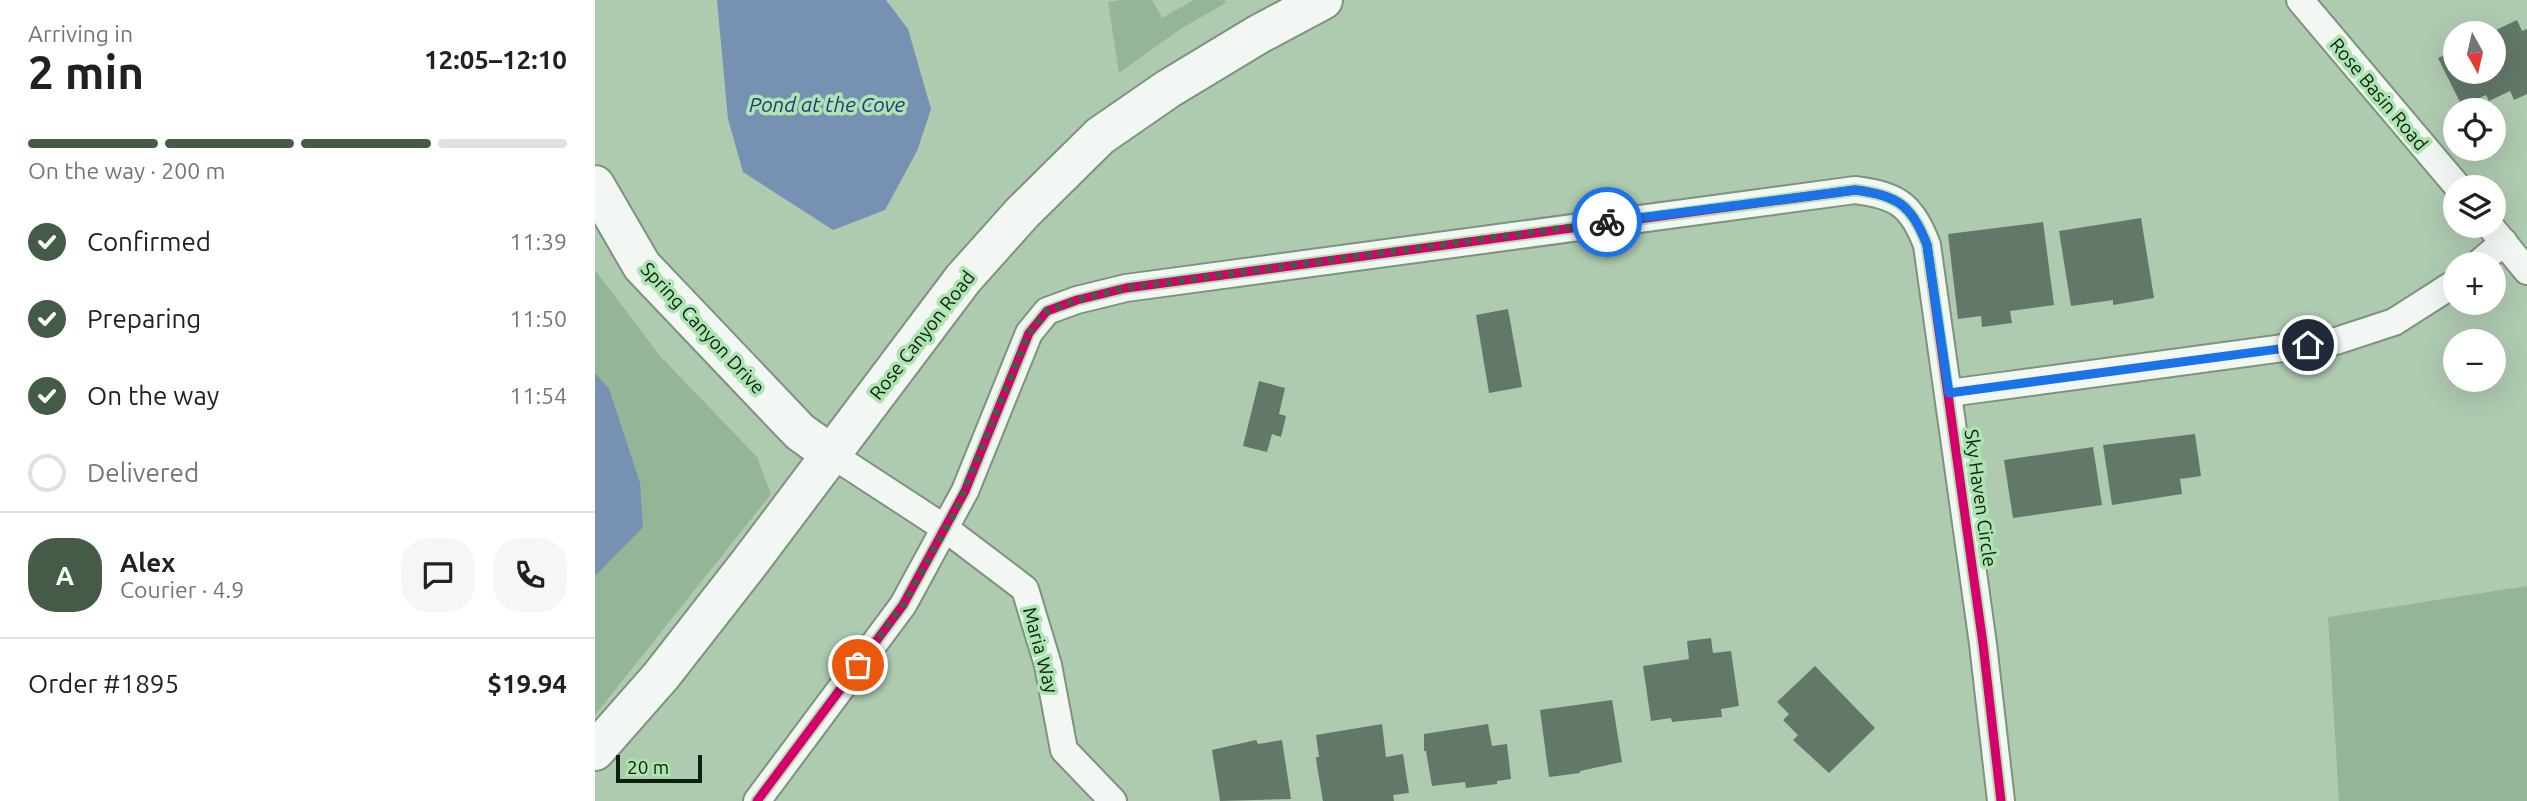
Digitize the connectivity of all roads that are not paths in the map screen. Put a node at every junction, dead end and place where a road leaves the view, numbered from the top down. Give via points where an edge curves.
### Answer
1 (1324, 0) edge
2 (2300, 0) edge
3 (2448, 175) edge
4 (595, 185) edge
5 (2500, 238) edge
6 (2527, 271) edge
7 (2443, 291) edge
8 (1949, 393) junction
9 (831, 454) junction
10 (946, 528) junction
11 (595, 751) edge
12 (757, 801) edge
13 (1114, 801) edge
14 (2001, 801) edge

1 - 9 street, Rose Canyon Road via 1168,89 1100,136 963,279
2 - 3 street, Rose Basin Road
4 - 9 street, Spring Canyon Drive via 642,265 800,432
5 - 6 street
7 - 8 street via 2394,322 2336,341
8 - 10 street, Sky Haven Circle via 1927,245 1919,224 1905,205 1880,193 1827,192 1126,288 1047,311 1029,333
8 - 14 street, Sky Haven Circle
9 - 10 street, Maria Way
9 - 11 street, Rose Canyon Road via 661,676
10 - 12 street via 903,605
10 - 13 street, Maria Way via 1025,589 1048,665 1064,750

